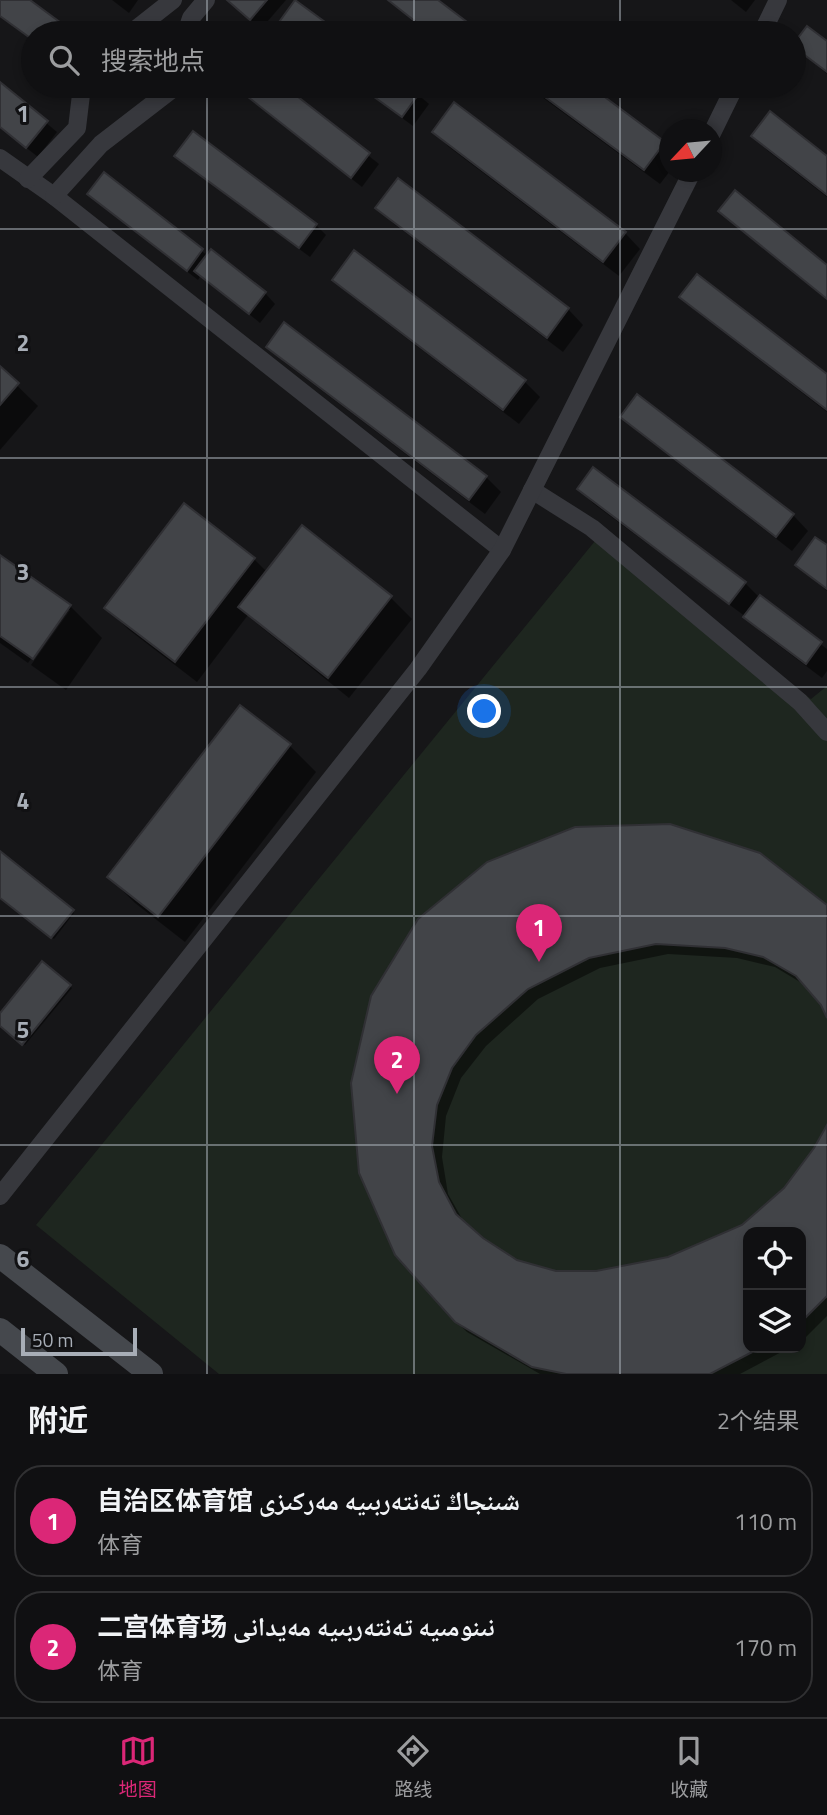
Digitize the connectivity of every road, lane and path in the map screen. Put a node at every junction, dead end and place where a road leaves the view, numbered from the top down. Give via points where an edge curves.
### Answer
1 (173, 0) edge
2 (206, 0) edge
3 (778, 0) edge
4 (146, 21) edge
5 (190, 21) edge
6 (768, 21) edge
7 (81, 98) edge
8 (161, 98) edge
9 (729, 98) edge
10 (719, 119) edge
11 (0, 158) edge
12 (28, 179) junction
13 (687, 182) edge
14 (54, 196) junction
15 (532, 490) junction
16 (502, 550) junction
17 (827, 732) edge
18 (0, 1196) edge
19 (0, 1256) edge
20 (0, 1331) edge
21 (56, 1374) edge
22 (151, 1374) edge

1 - 4 street
2 - 5 street
3 - 6 street
7 - 12 street via 77,128
8 - 14 street via 101,144
9 - 10 street
11 - 12 street
12 - 14 street
13 - 15 street
14 - 16 street
15 - 16 street
15 - 17 street via 603,536 800,702
16 - 18 street via 418,669
19 - 22 main road
20 - 21 main road

